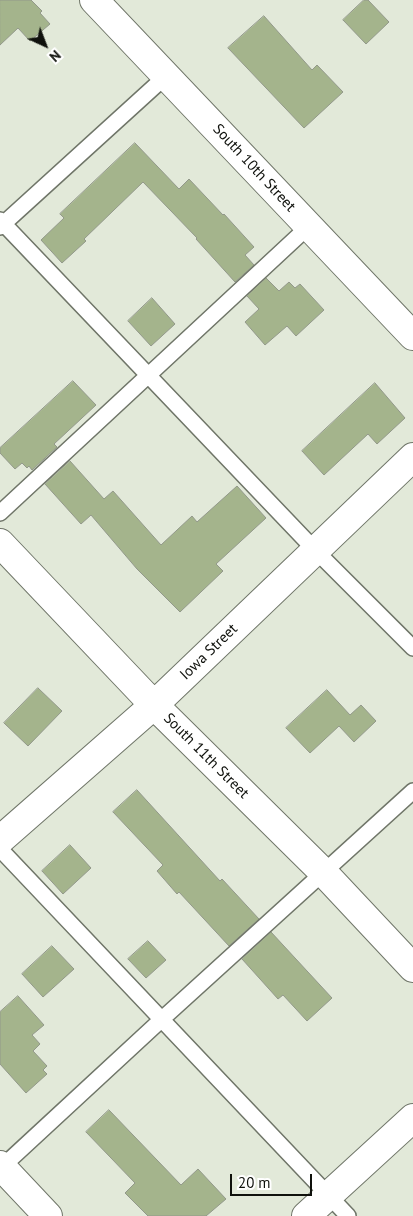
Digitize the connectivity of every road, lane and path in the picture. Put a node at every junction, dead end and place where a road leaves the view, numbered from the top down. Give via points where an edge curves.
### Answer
1 (94, 0) edge
2 (166, 76) junction
3 (1, 224) edge
4 (309, 226) junction
5 (413, 336) edge
6 (149, 376) junction
7 (413, 457) edge
8 (0, 513) edge
9 (0, 543) edge
10 (315, 550) junction
11 (413, 648) edge
12 (154, 705) junction
13 (413, 791) edge
14 (0, 840) edge
15 (0, 848) edge
16 (322, 872) junction
17 (413, 968) edge
18 (161, 1020) junction
19 (413, 1118) edge
20 (1, 1166) edge
21 (328, 1195) junction
22 (48, 1216) edge
23 (306, 1216) edge
24 (348, 1216) edge

1 - 2 street, South 10th Street
2 - 3 lane
2 - 4 street, South 10th Street
3 - 6 lane
4 - 5 street, South 10th Street
4 - 6 lane
6 - 8 lane
6 - 10 lane
7 - 10 street, Iowa Street
9 - 12 street, South 11th Street
10 - 11 lane
10 - 12 street, Iowa Street
12 - 14 street, Iowa Street
12 - 16 street, South 11th Street
13 - 16 lane
15 - 18 lane
16 - 17 street, South 11th Street
16 - 18 lane
18 - 20 lane
18 - 21 lane
19 - 21 street
20 - 22 street
21 - 23 street
21 - 24 lane

